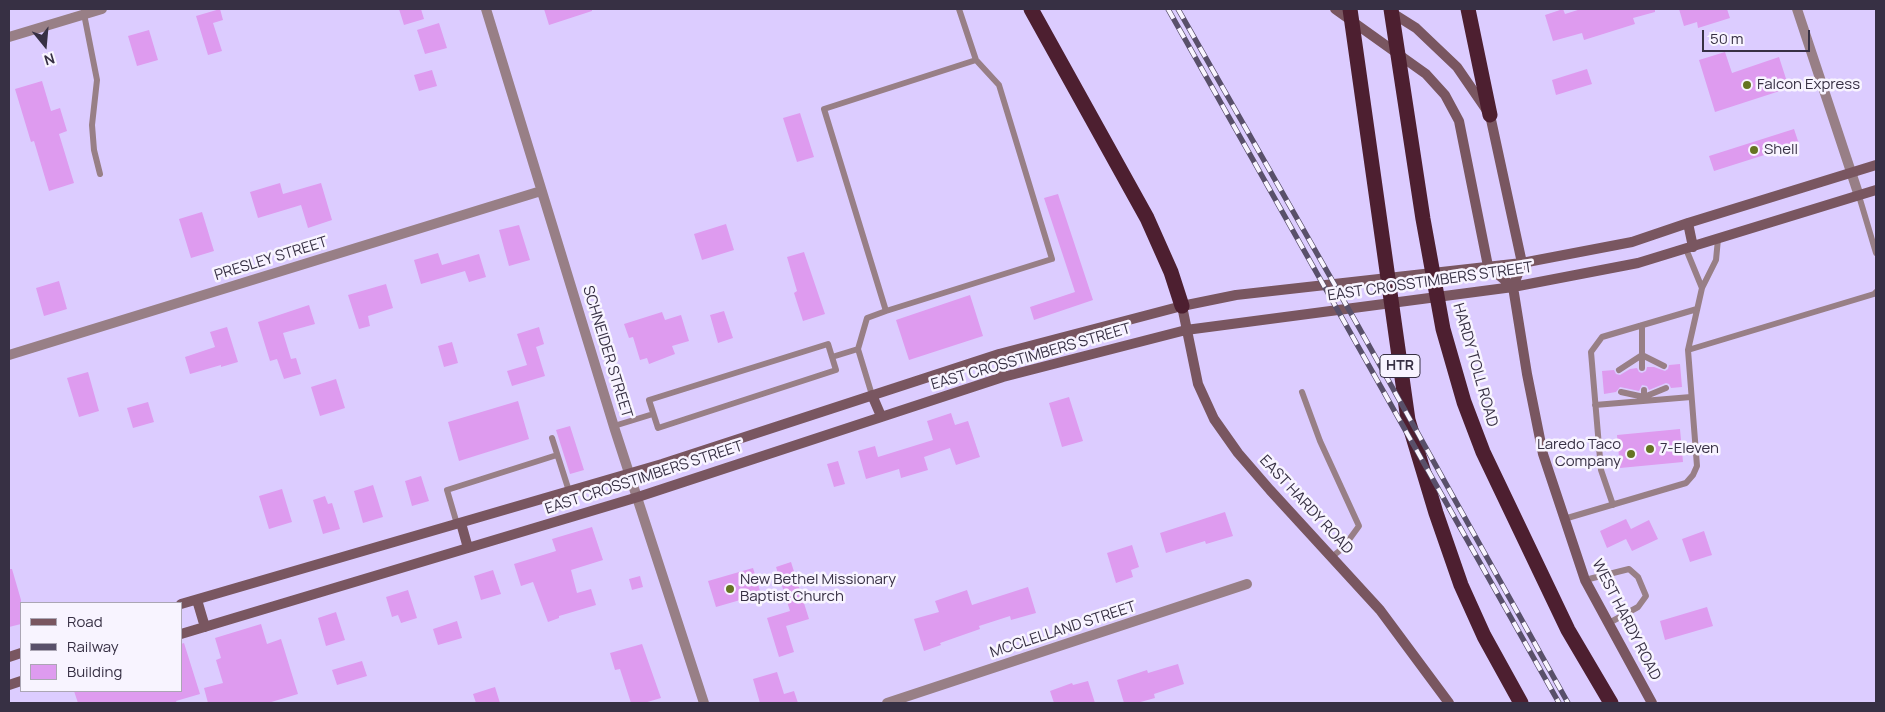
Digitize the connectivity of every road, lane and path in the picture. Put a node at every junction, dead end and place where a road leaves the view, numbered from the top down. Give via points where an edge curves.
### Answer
1 (102, 9) edge
2 (486, 9) edge
3 (960, 9) edge
4 (1031, 9) edge
5 (1335, 9) edge
6 (1350, 9) edge
7 (1386, 9) edge
8 (1391, 9) edge
9 (1468, 9) edge
10 (1797, 9) edge
11 (84, 14) junction
12 (9, 37) edge
13 (976, 60) junction
14 (1490, 115) junction
15 (1876, 165) edge
16 (1850, 172) junction
17 (100, 174) dead end
18 (541, 190) junction
19 (1876, 190) edge
20 (1858, 196) junction
21 (1688, 223) junction
22 (1718, 239) junction
23 (1690, 248) junction
24 (1876, 253) edge
25 (1522, 263) junction
26 (1488, 266) junction
27 (1513, 287) junction
28 (1702, 288) junction
29 (1876, 292) edge
30 (1182, 306) junction
31 (1697, 309) junction
32 (886, 310) junction
33 (1642, 325) junction
34 (1186, 330) junction
35 (858, 349) junction
36 (1688, 350) junction
37 (1000, 354) junction
38 (1642, 354) junction
39 (9, 356) edge
40 (832, 357) junction
41 (1664, 366) dead end
42 (1642, 368) dead end
43 (1619, 370) dead end
44 (1003, 377) junction
45 (1666, 388) dead end
46 (1302, 392) dead end
47 (1621, 392) dead end
48 (872, 395) junction
49 (1644, 396) junction
50 (1692, 397) junction
51 (1595, 405) junction
52 (653, 414) junction
53 (881, 416) junction
54 (614, 426) junction
55 (552, 438) dead end
56 (558, 456) junction
57 (630, 474) junction
58 (569, 491) junction
59 (638, 497) junction
60 (1613, 505) junction
61 (1564, 519) junction
62 (459, 523) junction
63 (468, 548) junction
64 (1333, 556) junction
65 (1585, 580) junction
66 (1247, 584) dead end
67 (197, 600) junction
68 (182, 604) edge
69 (1608, 624) junction
70 (204, 627) junction
71 (182, 634) edge
72 (704, 703) edge
73 (887, 703) edge
74 (1450, 703) edge
75 (1521, 703) edge
76 (1611, 703) edge
77 (1652, 703) edge

1 - 11 street
2 - 18 street, SCHNEIDER STREET
3 - 13 lane
4 - 30 highway via 1146,218 1171,272
5 - 26 main road via 1426,74 1445,96 1459,121
6 - 75 highway, HTR via 1408,420 1461,585 1484,636
7 - 14 main road via 1416,28 1457,67
8 - 76 highway, HARDY TOLL ROAD via 1431,265 1443,329 1464,402 1484,452 1568,630
9 - 14 highway
10 - 16 street
11 - 12 street
11 - 17 lane via 97,80 92,125
13 - 32 lane via 824,109
13 - 32 lane via 999,85 1052,259
14 - 25 main road
15 - 16 main road, EAST CROSSTIMBERS STREET
16 - 20 street
16 - 21 main road, EAST CROSSTIMBERS STREET
18 - 39 street, PRESLEY STREET
18 - 54 street, SCHNEIDER STREET
19 - 20 main road, EAST CROSSTIMBERS STREET
20 - 22 main road, EAST CROSSTIMBERS STREET
20 - 24 lane
21 - 23 main road
21 - 25 main road, EAST CROSSTIMBERS STREET via 1632,242
22 - 23 main road, EAST CROSSTIMBERS STREET
22 - 28 lane via 1716,260
23 - 27 main road, EAST CROSSTIMBERS STREET via 1638,263
23 - 28 lane
25 - 26 main road, EAST CROSSTIMBERS STREET
25 - 27 main road
26 - 27 main road
26 - 30 main road, EAST CROSSTIMBERS STREET via 1236,294
27 - 34 main road, EAST CROSSTIMBERS STREET
27 - 61 main road, WEST HARDY ROAD via 1526,374 1543,454
28 - 31 lane
29 - 36 lane
30 - 34 main road, EAST HARDY ROAD
30 - 37 main road, EAST CROSSTIMBERS STREET
31 - 33 lane
31 - 36 lane
32 - 35 lane via 867,318
33 - 38 lane
33 - 51 lane via 1602,337 1591,352
34 - 44 main road, EAST CROSSTIMBERS STREET
34 - 64 main road, EAST HARDY ROAD via 1198,384 1214,419 1238,454
35 - 40 lane
35 - 48 lane
36 - 50 lane
37 - 44 main road
37 - 48 main road, EAST CROSSTIMBERS STREET
38 - 41 lane
38 - 42 lane
38 - 43 lane
40 - 52 lane via 836,370 658,428
40 - 52 lane via 828,344 649,400
44 - 53 main road, EAST CROSSTIMBERS STREET
45 - 49 lane
46 - 64 lane via 1320,441 1359,526 1344,548
47 - 49 lane
48 - 53 main road
48 - 57 main road, EAST CROSSTIMBERS STREET
49 - 50 lane
49 - 51 lane
50 - 60 lane via 1697,466 1693,475 1686,483
51 - 60 lane via 1601,470
52 - 54 lane
53 - 59 main road, EAST CROSSTIMBERS STREET
54 - 57 street, SCHNEIDER STREET
55 - 56 lane
56 - 58 lane
56 - 62 lane via 446,490
57 - 58 main road, EAST CROSSTIMBERS STREET
57 - 59 street, SCHNEIDER STREET
58 - 62 main road, EAST CROSSTIMBERS STREET
59 - 63 main road, EAST CROSSTIMBERS STREET
59 - 72 street, SCHNEIDER STREET
60 - 61 lane
61 - 65 main road, WEST HARDY ROAD
62 - 63 main road
62 - 67 main road, EAST CROSSTIMBERS STREET
63 - 70 main road, EAST CROSSTIMBERS STREET
64 - 74 main road, EAST HARDY ROAD via 1380,610
65 - 69 main road, WEST HARDY ROAD
65 - 69 lane via 1629,569 1638,577 1646,596 1638,607
66 - 73 street, MCCLELLAND STREET
67 - 68 main road, EAST CROSSTIMBERS STREET
67 - 70 main road
69 - 77 main road, WEST HARDY ROAD
70 - 71 main road, EAST CROSSTIMBERS STREET

